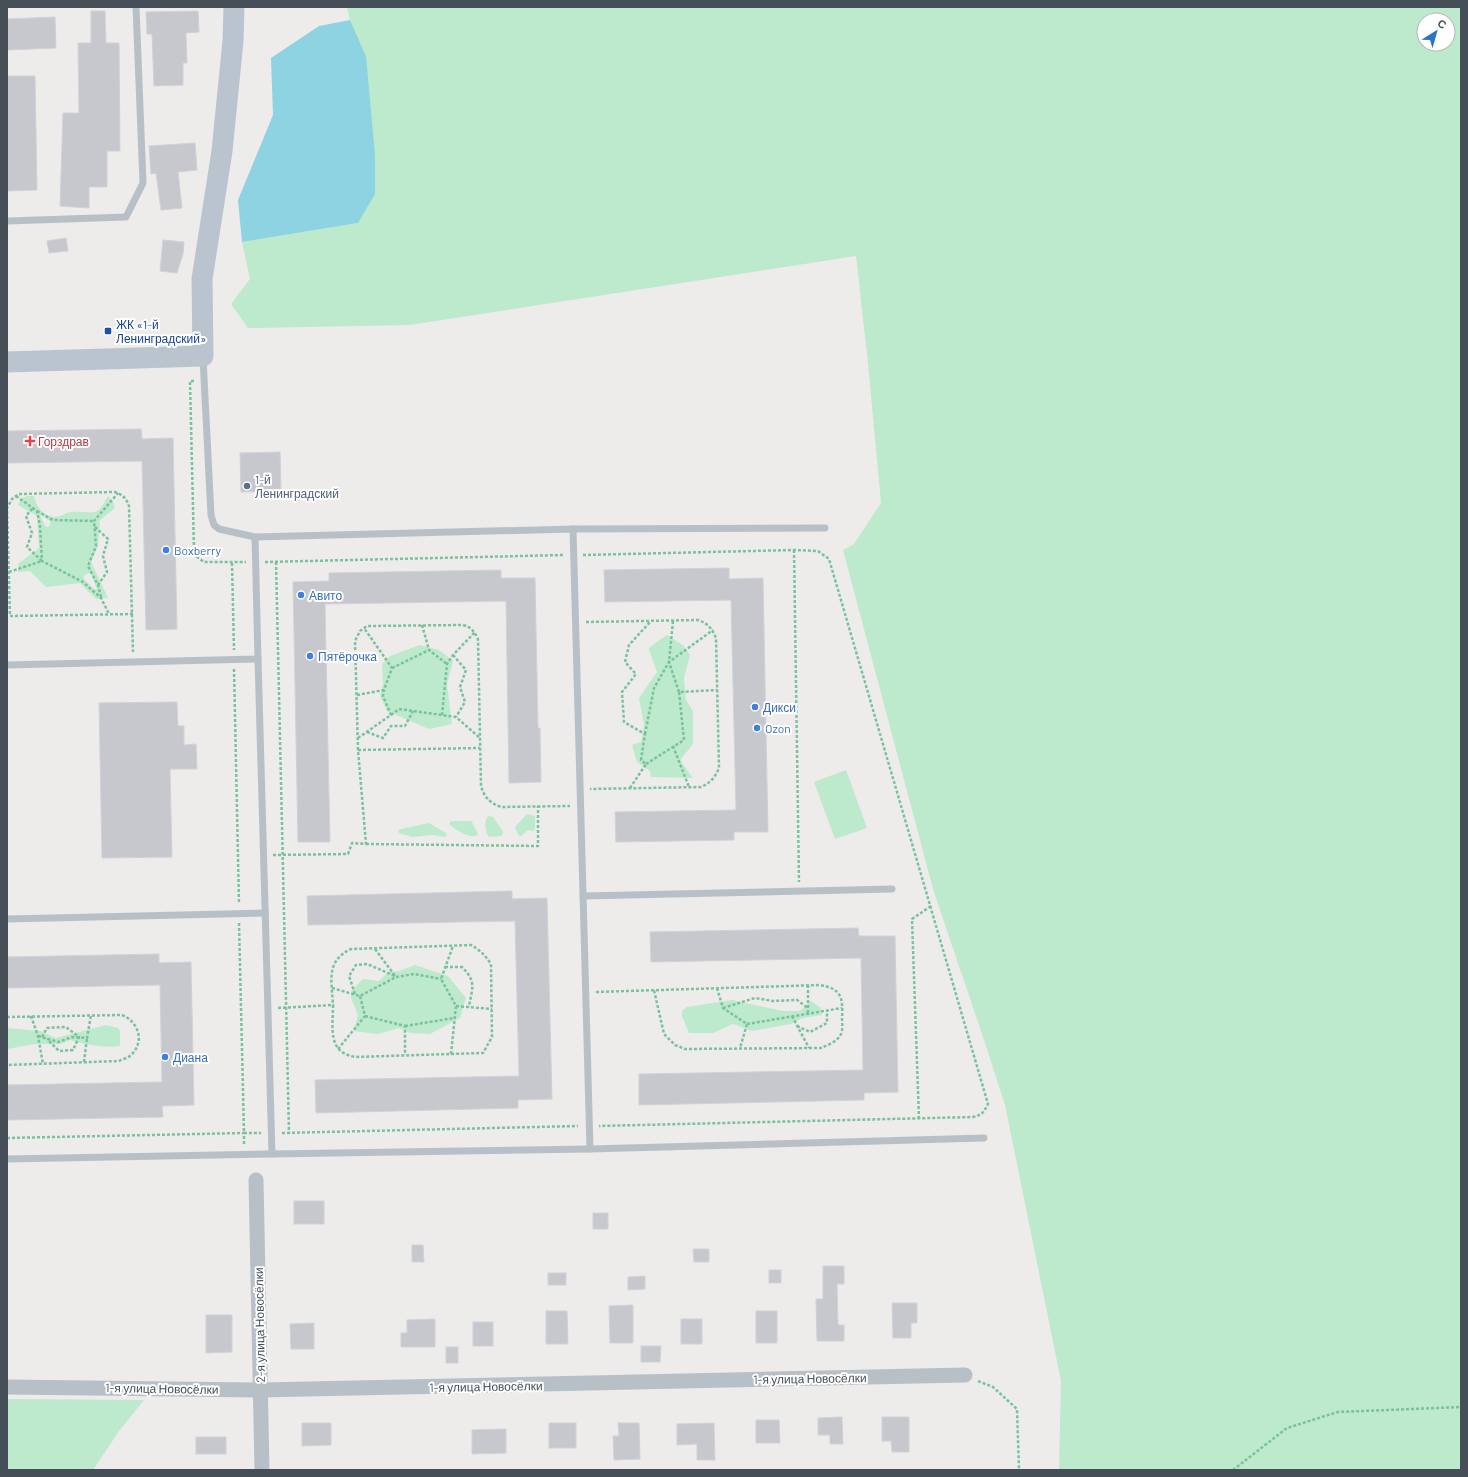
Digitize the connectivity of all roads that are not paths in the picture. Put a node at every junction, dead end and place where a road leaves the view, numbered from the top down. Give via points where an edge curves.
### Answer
1 (136, 7) edge
2 (234, 7) edge
3 (7, 221) edge
4 (203, 356) junction
5 (7, 362) edge
6 (825, 528) dead end
7 (573, 529) junction
8 (255, 537) junction
9 (258, 659) junction
10 (7, 665) edge
11 (892, 889) dead end
12 (583, 896) junction
13 (265, 914) junction
14 (7, 919) edge
15 (984, 1138) dead end
16 (590, 1150) junction
17 (272, 1154) junction
18 (7, 1159) edge
19 (256, 1180) dead end
20 (965, 1375) road end
21 (7, 1387) edge
22 (260, 1390) junction
23 (262, 1470) edge

1 - 3 lane via 143,183 126,217
2 - 4 street via 222,151 202,279
4 - 5 street
4 - 8 lane via 211,515 214,525 219,529
6 - 7 lane
7 - 8 lane
7 - 12 lane
8 - 9 lane
9 - 10 lane
9 - 13 lane
11 - 12 lane
12 - 16 lane
13 - 14 lane
13 - 17 lane
15 - 16 lane
16 - 17 lane
17 - 18 lane
19 - 22 street, 2-я улица Новосёлки
20 - 22 street, 1-я улица Новосёлки
21 - 22 street, 1-я улица Новосёлки
22 - 23 street, 2-я улица Новосёлки

